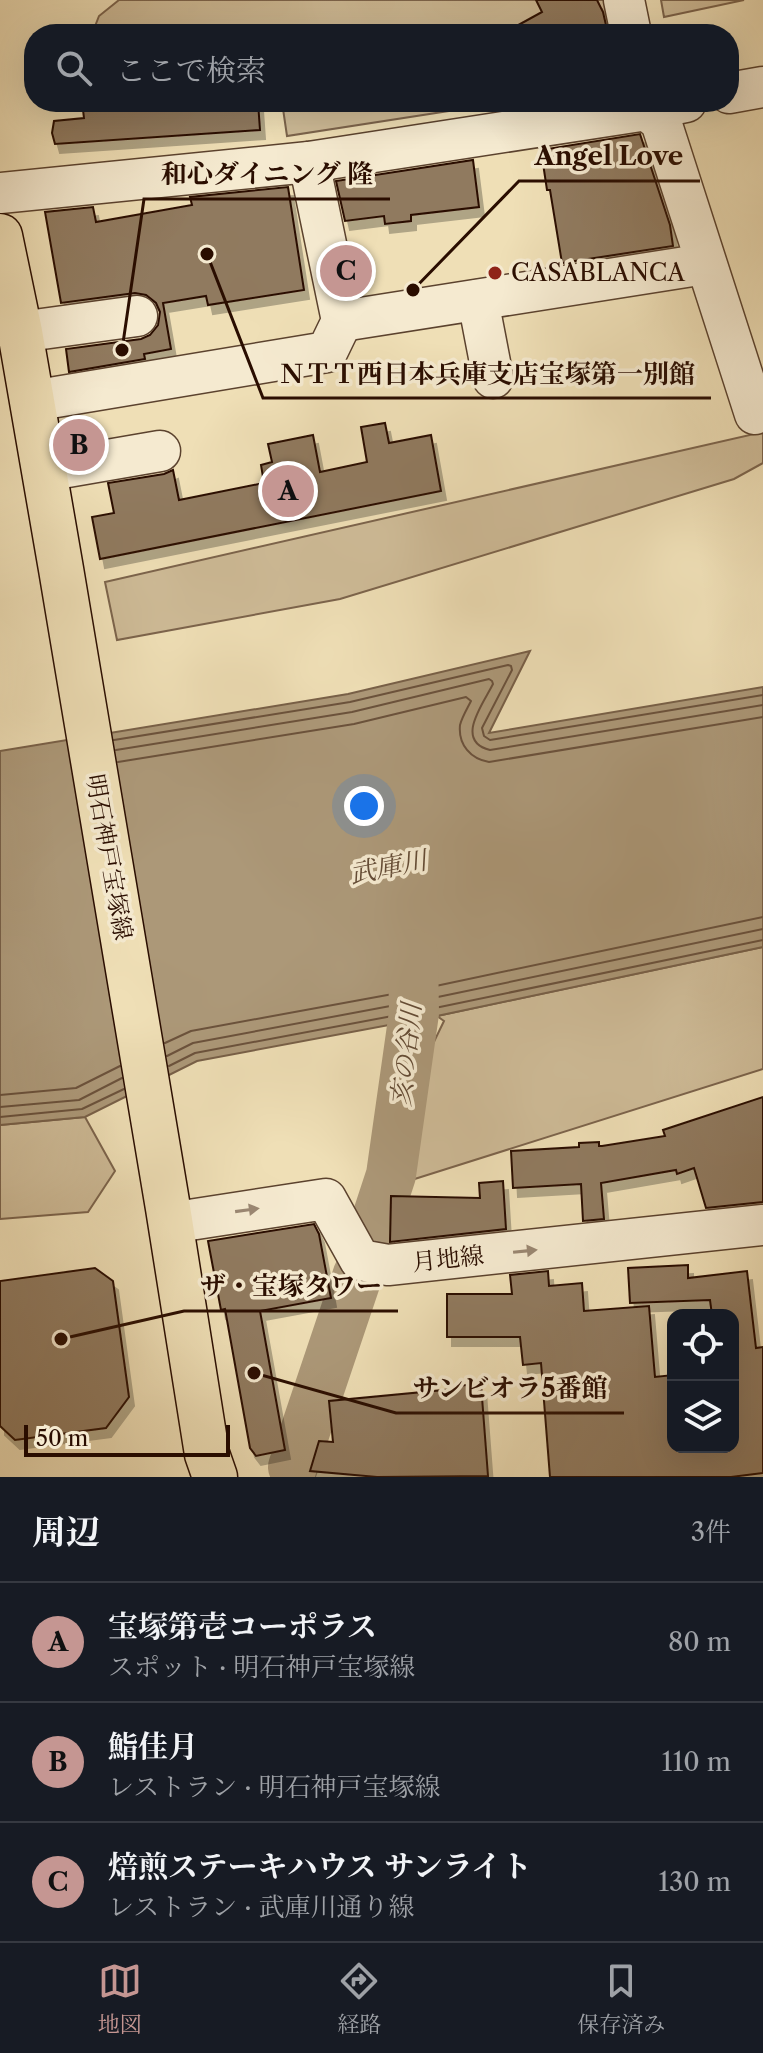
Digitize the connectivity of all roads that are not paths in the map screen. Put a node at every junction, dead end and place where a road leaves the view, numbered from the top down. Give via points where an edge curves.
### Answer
1 (624, 0) edge
2 (629, 24) edge
3 (763, 87) edge
4 (739, 91) edge
5 (610, 112) edge
6 (652, 112) edge
7 (309, 162) junction
8 (0, 193) edge
9 (0, 236) edge
10 (705, 264) junction
11 (478, 300) junction
12 (137, 316) dead end
13 (342, 321) junction
14 (20, 332) junction
15 (493, 378) dead end
16 (32, 401) junction
17 (755, 414) dead end
18 (160, 451) dead end
19 (44, 471) junction
20 (169, 1215) junction
21 (763, 1225) edge
22 (215, 1477) edge

1 - 2 street
3 - 4 street
5 - 7 street
6 - 10 street via 661,122
7 - 8 street
7 - 13 street
9 - 14 main road, 明石神戸宝塚線
10 - 11 street
10 - 17 street
11 - 13 street
11 - 15 street
12 - 14 street
13 - 16 street via 327,352
14 - 16 main road, 明石神戸宝塚線
16 - 19 main road, 明石神戸宝塚線
18 - 19 street
19 - 20 main road, 明石神戸宝塚線
20 -> 21 street, 月地線 via 326,1199 360,1260 388,1265
20 - 22 main road, 明石神戸宝塚線

